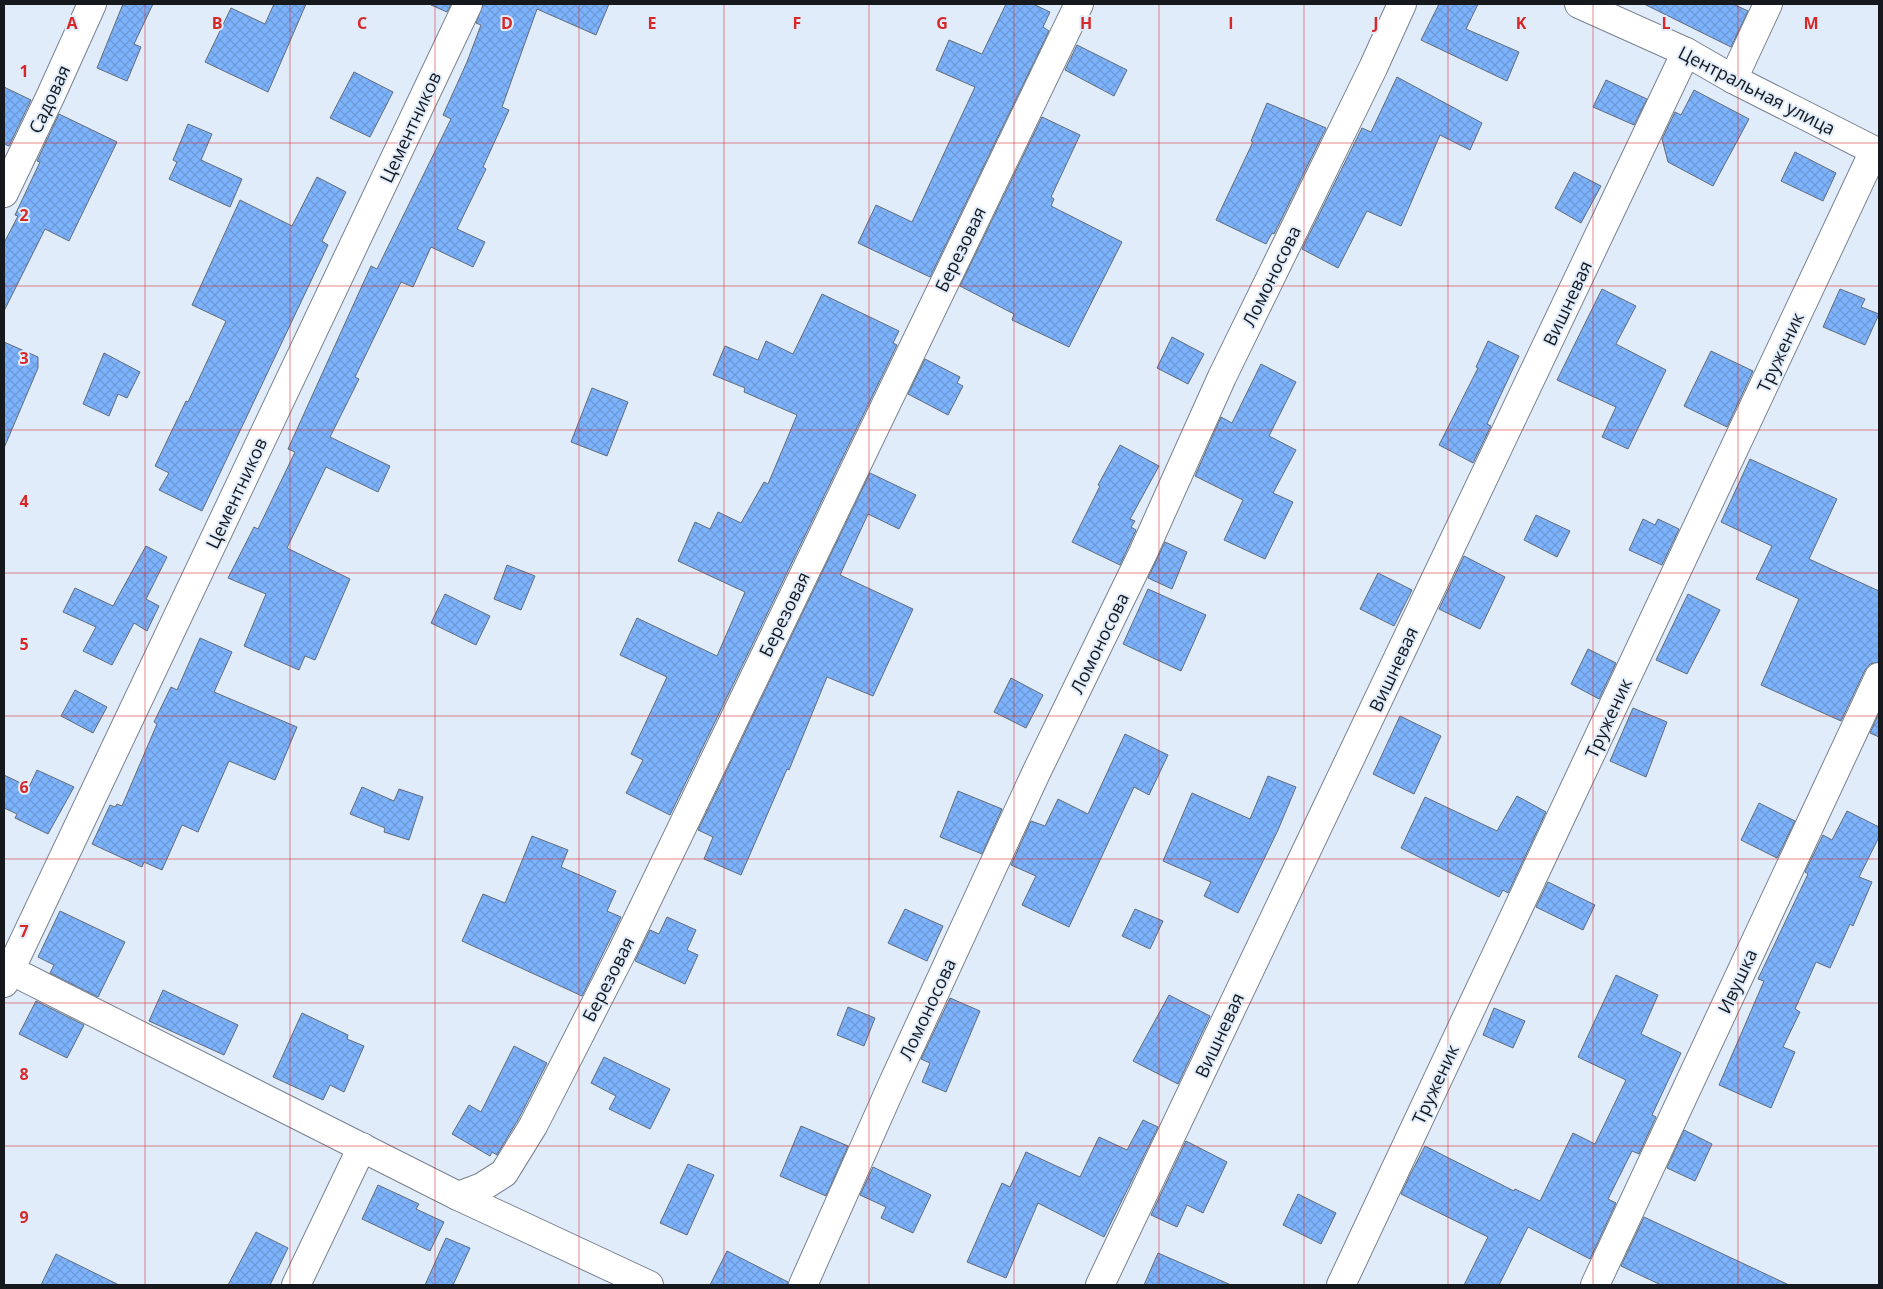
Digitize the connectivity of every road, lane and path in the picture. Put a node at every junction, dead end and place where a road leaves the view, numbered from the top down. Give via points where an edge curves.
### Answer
1 (92, 4) edge
2 (468, 4) edge
3 (1079, 4) edge
4 (1402, 4) edge
5 (1579, 4) edge
6 (1768, 4) edge
7 (1686, 52) junction
8 (1733, 79) junction
9 (1877, 152) edge
10 (4, 194) edge
11 (1879, 677) edge
12 (6, 973) edge
13 (362, 1147) junction
14 (458, 1196) junction
15 (635, 1283) edge
16 (296, 1285) edge
17 (803, 1285) edge
18 (1100, 1285) edge
19 (1341, 1285) edge
20 (1595, 1285) edge

1 - 10 street, Садовая
2 - 12 street, Цементников
3 - 14 street, Березовая via 621,954 533,1126 504,1173 482,1187
4 - 17 street, Ломоносова via 1036,773
5 - 7 street, Центральная улица
6 - 8 street
7 - 8 street, Центральная улица
7 - 18 street, Вишневая
8 - 9 street, Центральная улица
9 - 19 street, Труженик
11 - 20 street, Ивушка
12 - 13 street
13 - 14 street
13 - 16 street
14 - 15 street

